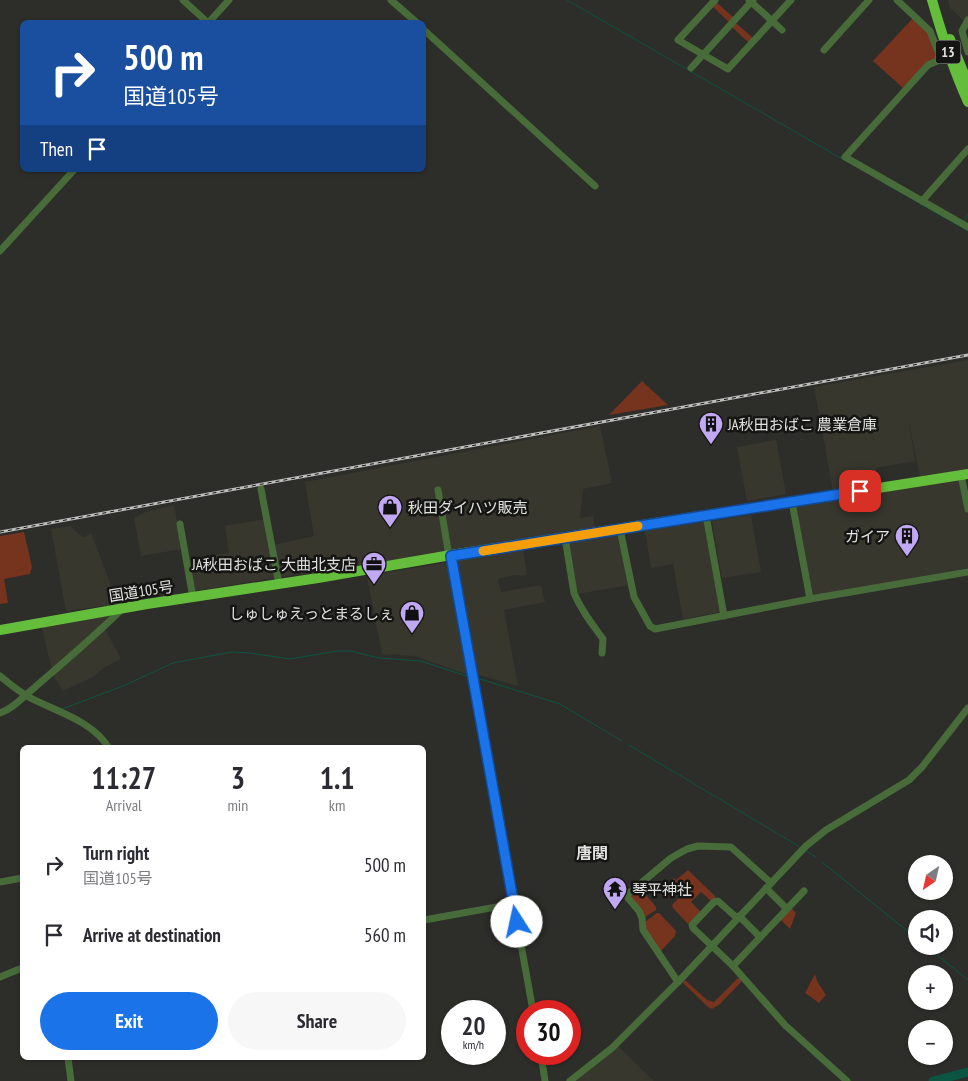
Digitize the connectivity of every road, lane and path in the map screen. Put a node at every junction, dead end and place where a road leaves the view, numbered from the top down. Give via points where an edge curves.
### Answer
1 (183, 0) edge
2 (229, 0) edge
3 (391, 0) edge
4 (714, 0) edge
5 (791, 0) edge
6 (869, 0) edge
7 (897, 0) edge
8 (932, 0) edge
9 (938, 0) edge
10 (751, 1) edge
11 (206, 20) edge
12 (210, 20) edge
13 (414, 20) edge
14 (968, 20) edge
15 (772, 21) junction
16 (782, 30) dead end
17 (426, 32) edge
18 (824, 50) dead end
19 (968, 50) edge
20 (704, 54) junction
21 (949, 56) junction
22 (692, 68) dead end
23 (968, 84) edge
24 (968, 102) edge
25 (968, 149) edge
26 (72, 172) edge
27 (595, 186) dead end
28 (922, 201) junction
29 (968, 227) edge
30 (0, 251) edge
31 (965, 474) edge
32 (261, 490) dead end
33 (438, 490) dead end
34 (792, 502) junction
35 (968, 509) edge
36 (706, 515) junction
37 (180, 524) dead end
38 (620, 529) junction
39 (565, 538) junction
40 (450, 556) junction
41 (968, 572) edge
42 (279, 584) junction
43 (193, 598) junction
44 (810, 599) junction
45 (122, 609) junction
46 (724, 616) junction
47 (0, 630) edge
48 (602, 653) dead end
49 (0, 676) edge
50 (25, 695) junction
51 (968, 708) edge
52 (0, 713) edge
53 (107, 745) edge
54 (20, 878) edge
55 (0, 882) edge
56 (768, 886) junction
57 (804, 891) dead end
58 (513, 904) junction
59 (787, 909) junction
60 (738, 917) junction
61 (426, 920) edge
62 (760, 937) junction
63 (711, 945) junction
64 (732, 966) junction
65 (20, 969) edge
66 (0, 977) edge
67 (678, 982) junction
68 (531, 1000) edge
69 (68, 1060) edge
70 (542, 1065) edge
71 (72, 1081) edge
72 (546, 1081) edge
73 (570, 1081) edge
74 (847, 1081) edge

1 - 11 street
2 - 12 street
3 - 13 street
4 - 20 street via 678,40
5 - 15 street
6 - 18 street
7 - 21 street via 930,31
8 - 21 highway, 13
9 - 21 highway, 13 via 950,38
10 - 15 street
10 - 20 street
14 - 19 street via 962,31
15 - 16 street
15 - 20 street via 728,68
17 - 27 street
19 - 21 street
20 - 22 street
21 - 23 highway, 13
21 - 24 highway, 13
21 - 28 street via 928,65 845,157
25 - 28 street
26 - 30 street
28 - 29 street
31 - 34 highway, 国道105号
31 - 35 street
32 - 42 street
33 - 40 street
34 - 36 highway, 国道105号
34 - 44 street
36 - 38 highway, 国道105号
36 - 46 street
37 - 43 street
38 - 39 highway, 国道105号
38 - 46 street via 634,598 650,626 655,629
39 - 40 highway, 国道105号
39 - 48 street via 574,593 603,638
40 - 42 highway, 国道105号
40 - 58 street
41 - 44 street
42 - 43 highway, 国道105号
43 - 45 highway, 国道105号
44 - 46 street
45 - 47 highway, 国道105号
45 - 50 street
49 - 50 street
50 - 52 street
50 - 53 street via 86,726
51 - 56 street via 909,780 826,830
54 - 55 street
56 - 59 street
56 - 60 street
56 - 67 street via 731,847 698,846 671,858 628,894 642,918 643,930
57 - 59 street
58 - 61 street
58 - 68 street
59 - 62 street
60 - 62 street
60 - 63 street
60 - 63 street via 718,901 692,924
62 - 64 street
63 - 64 street
63 - 67 street
64 - 74 street via 785,1025
65 - 66 street
67 - 73 street via 612,1048
69 - 71 street
70 - 72 street

